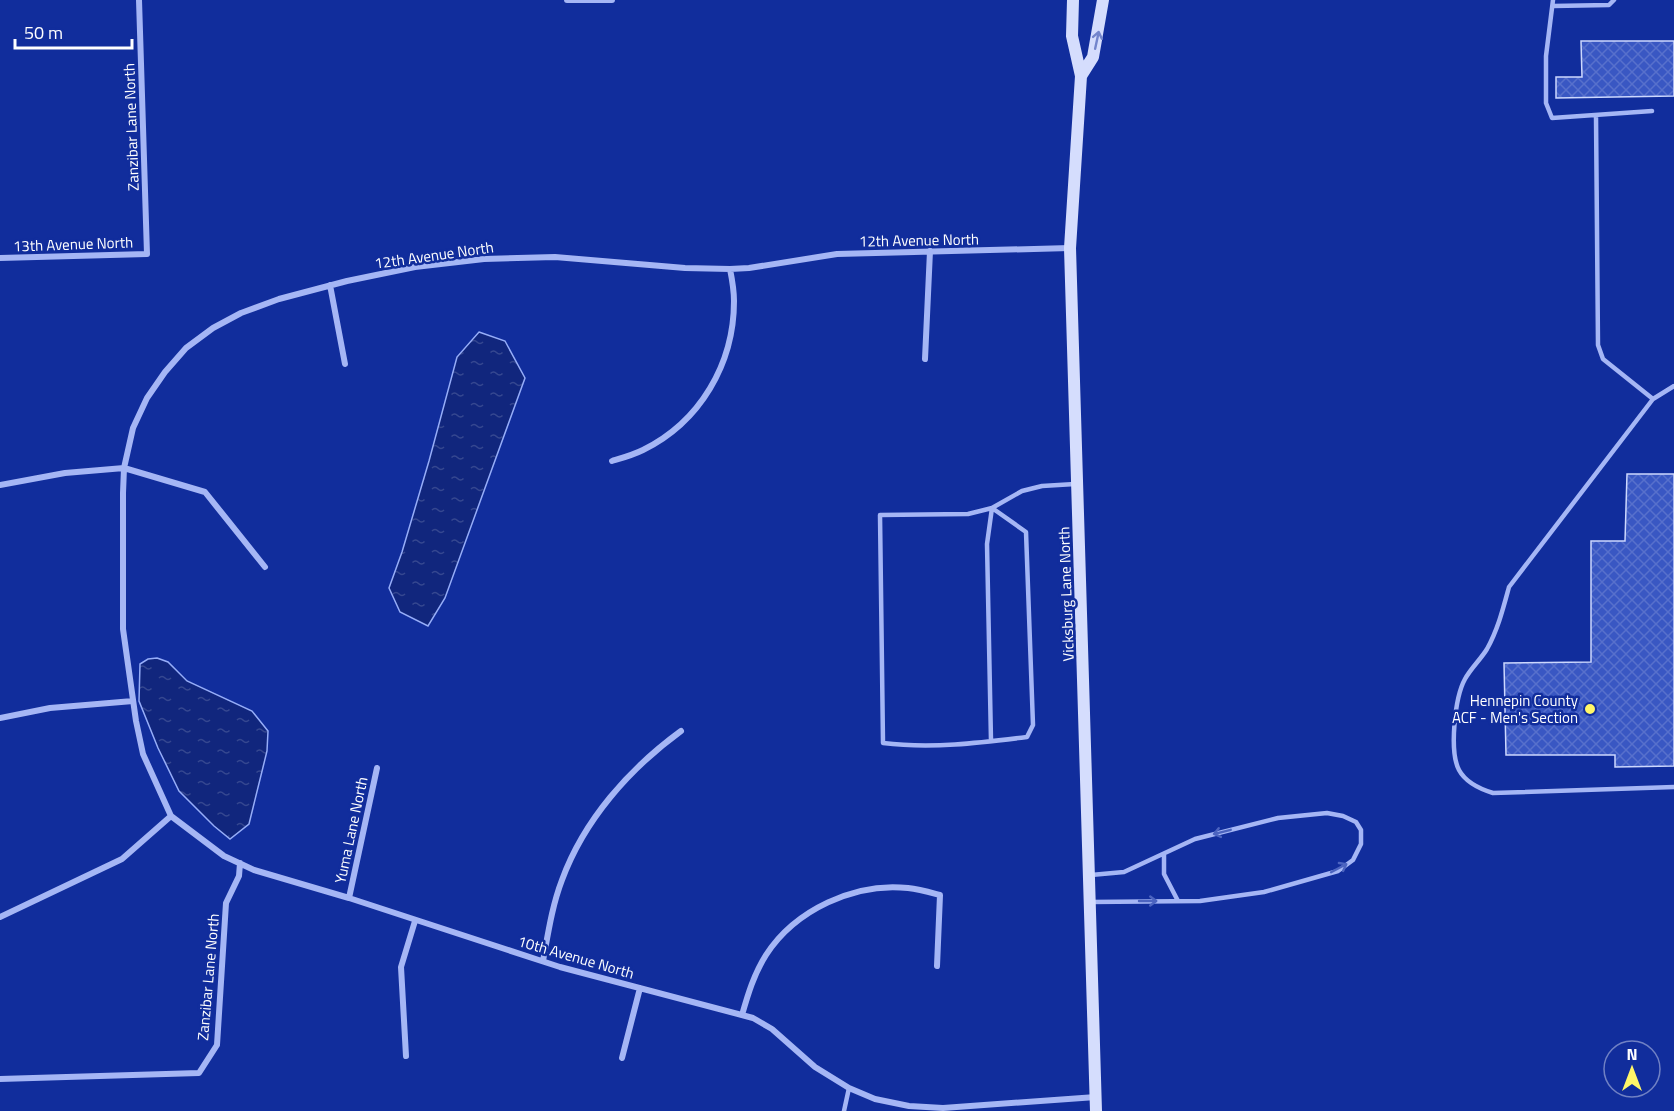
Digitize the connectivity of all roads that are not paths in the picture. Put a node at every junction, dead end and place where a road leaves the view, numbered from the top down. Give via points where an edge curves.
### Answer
1 (139, 0) edge
2 (567, 0) edge
3 (612, 0) edge
4 (1073, 0) edge
5 (1103, 0) edge
6 (1553, 0) edge
7 (1614, 0) edge
8 (1552, 6) junction
9 (1081, 76) junction
10 (1652, 111) dead end
11 (1596, 116) junction
12 (1070, 248) junction
13 (930, 251) junction
14 (147, 254) joint
15 (0, 258) edge
16 (730, 269) junction
17 (330, 285) junction
18 (925, 359) dead end
19 (345, 364) dead end
20 (1674, 386) edge
21 (1653, 399) junction
22 (612, 461) dead end
23 (124, 468) junction
24 (1077, 484) junction
25 (0, 485) edge
26 (993, 508) junction
27 (265, 567) dead end
28 (133, 701) junction
29 (0, 718) edge
30 (681, 731) dead end
31 (991, 741) junction
32 (377, 768) dead end
33 (1674, 787) edge
34 (171, 816) junction
35 (1164, 854) junction
36 (240, 863) junction
37 (1089, 875) junction
38 (349, 898) junction
39 (1178, 901) junction
40 (1090, 902) junction
41 (0, 917) edge
42 (416, 921) junction
43 (543, 961) junction
44 (937, 966) dead end
45 (640, 988) junction
46 (742, 1014) junction
47 (406, 1056) dead end
48 (622, 1058) dead end
49 (0, 1079) edge
50 (849, 1088) junction
51 (1096, 1097) junction
52 (844, 1111) edge
53 (1096, 1111) edge

1 - 14 street, Zanzibar Lane North
2 - 3 street
4 - 9 main road, Vicksburg Lane North via 1072,36
9 -> 5 main road, Vicksburg Lane North via 1093,57
6 - 8 lane
7 - 8 lane via 1610,5
8 - 11 lane via 1546,104 1552,118
9 - 12 main road, Vicksburg Lane North
10 - 11 lane
11 - 21 lane via 1598,345 1603,359
12 - 13 street, 12th Avenue North
12 - 24 main road, Vicksburg Lane North
13 - 16 street, 12th Avenue North via 837,254
13 - 18 street
14 - 15 street, 13th Avenue North
16 - 17 street, 12th Avenue North via 555,257 484,259 416,267
16 - 22 street via 732,331 725,361 711,388 668,435 642,451
17 - 19 street
17 - 23 street, 12th Avenue North via 241,313 186,348 147,398 133,428
20 - 21 lane
21 - 33 lane via 1509,587 1500,622 1459,694 1454,753 1459,770 1469,782 1493,793
23 - 25 street via 65,473
23 - 27 street via 205,492
23 - 28 street, 12th Avenue North via 123,629
24 - 26 lane via 1022,491
24 - 37 main road, Vicksburg Lane North
26 - 31 lane via 987,544
26 - 31 lane via 1026,532 1033,724 1028,737
26 - 31 lane via 968,514 880,515 879,534 883,743 907,746
28 - 29 street via 50,708
28 - 34 street, 10th Avenue North via 143,754
30 - 43 street via 628,777 579,843 562,881
32 - 38 street, Yuma Lane North
34 - 36 street, 10th Avenue North via 224,856
34 - 41 street via 122,859
35 - 37 lane via 1124,872
35 - 39 lane via 1164,874
39 -> 35 lane via 1264,892 1338,871 1353,860 1361,844 1361,830 1356,822 1327,813 1278,818 1195,839
36 - 38 street, 10th Avenue North
36 - 49 street, Zanzibar Lane North via 239,876 226,903 217,1045 199,1073
37 - 40 main road, Vicksburg Lane North
38 - 42 street, 10th Avenue North
40 -> 39 lane
40 - 51 main road, Vicksburg Lane North
42 - 43 street, 10th Avenue North
42 - 47 street via 401,967
43 - 45 street, 10th Avenue North
44 - 46 street via 940,895 907,888 843,896 813,910 788,929 767,954 751,983
45 - 46 street, 10th Avenue North
45 - 48 street
46 - 50 street, 10th Avenue North via 772,1029 814,1067
50 - 51 street, 10th Avenue North via 909,1106 943,1108
50 - 52 lane
51 - 53 main road, Vicksburg Lane North

